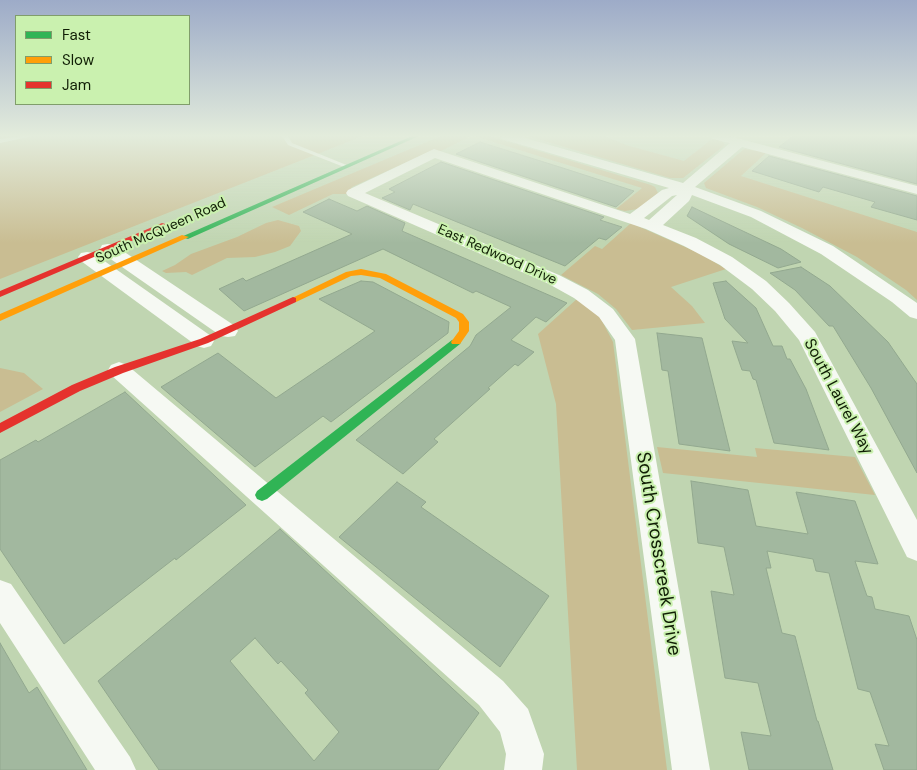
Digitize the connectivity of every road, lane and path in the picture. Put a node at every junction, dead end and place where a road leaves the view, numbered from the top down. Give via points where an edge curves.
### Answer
1 (332, 172) edge
2 (396, 172) edge
3 (490, 172) edge
4 (630, 172) edge
5 (704, 172) edge
6 (852, 172) edge
7 (685, 188) junction
8 (917, 190) edge
9 (177, 221) dead end
10 (642, 223) junction
11 (108, 249) junction
12 (87, 257) junction
13 (127, 262) junction
14 (106, 271) junction
15 (0, 294) edge
16 (178, 297) junction
17 (157, 308) junction
18 (917, 314) edge
19 (0, 318) edge
20 (228, 331) junction
21 (625, 339) joint
22 (204, 341) junction
23 (119, 370) junction
24 (0, 428) edge
25 (262, 495) junction
26 (917, 548) edge
27 (0, 595) edge
28 (117, 770) edge
29 (523, 770) edge
30 (691, 770) edge

1 - 13 main road, South McQueen Road
2 - 21 street, East Redwood Drive via 354,193 581,294 606,313
3 - 10 street, South Laurel Way
4 - 7 street
5 - 7 street
6 - 8 street
7 - 10 street via 684,198
7 - 18 street via 736,206 800,235 892,293
9 - 11 main road, South McQueen Road
10 - 26 street, South Laurel Way via 726,261 759,285 808,337
11 - 12 main road, South McQueen Road
11 - 13 street
12 - 14 street
12 - 15 main road, South McQueen Road
13 - 14 main road, South McQueen Road
13 - 16 street
14 - 17 street
14 - 19 main road, South McQueen Road
16 - 17 street
16 - 20 street
17 - 22 street
20 - 22 main road
20 - 25 main road via 350,274 361,272 383,276 452,311 464,322 460,338
21 - 30 street, South Crosscreek Drive
22 - 23 main road
23 - 24 main road via 76,388
23 - 25 street
25 - 29 street via 491,693 515,722 525,754
27 - 28 street

